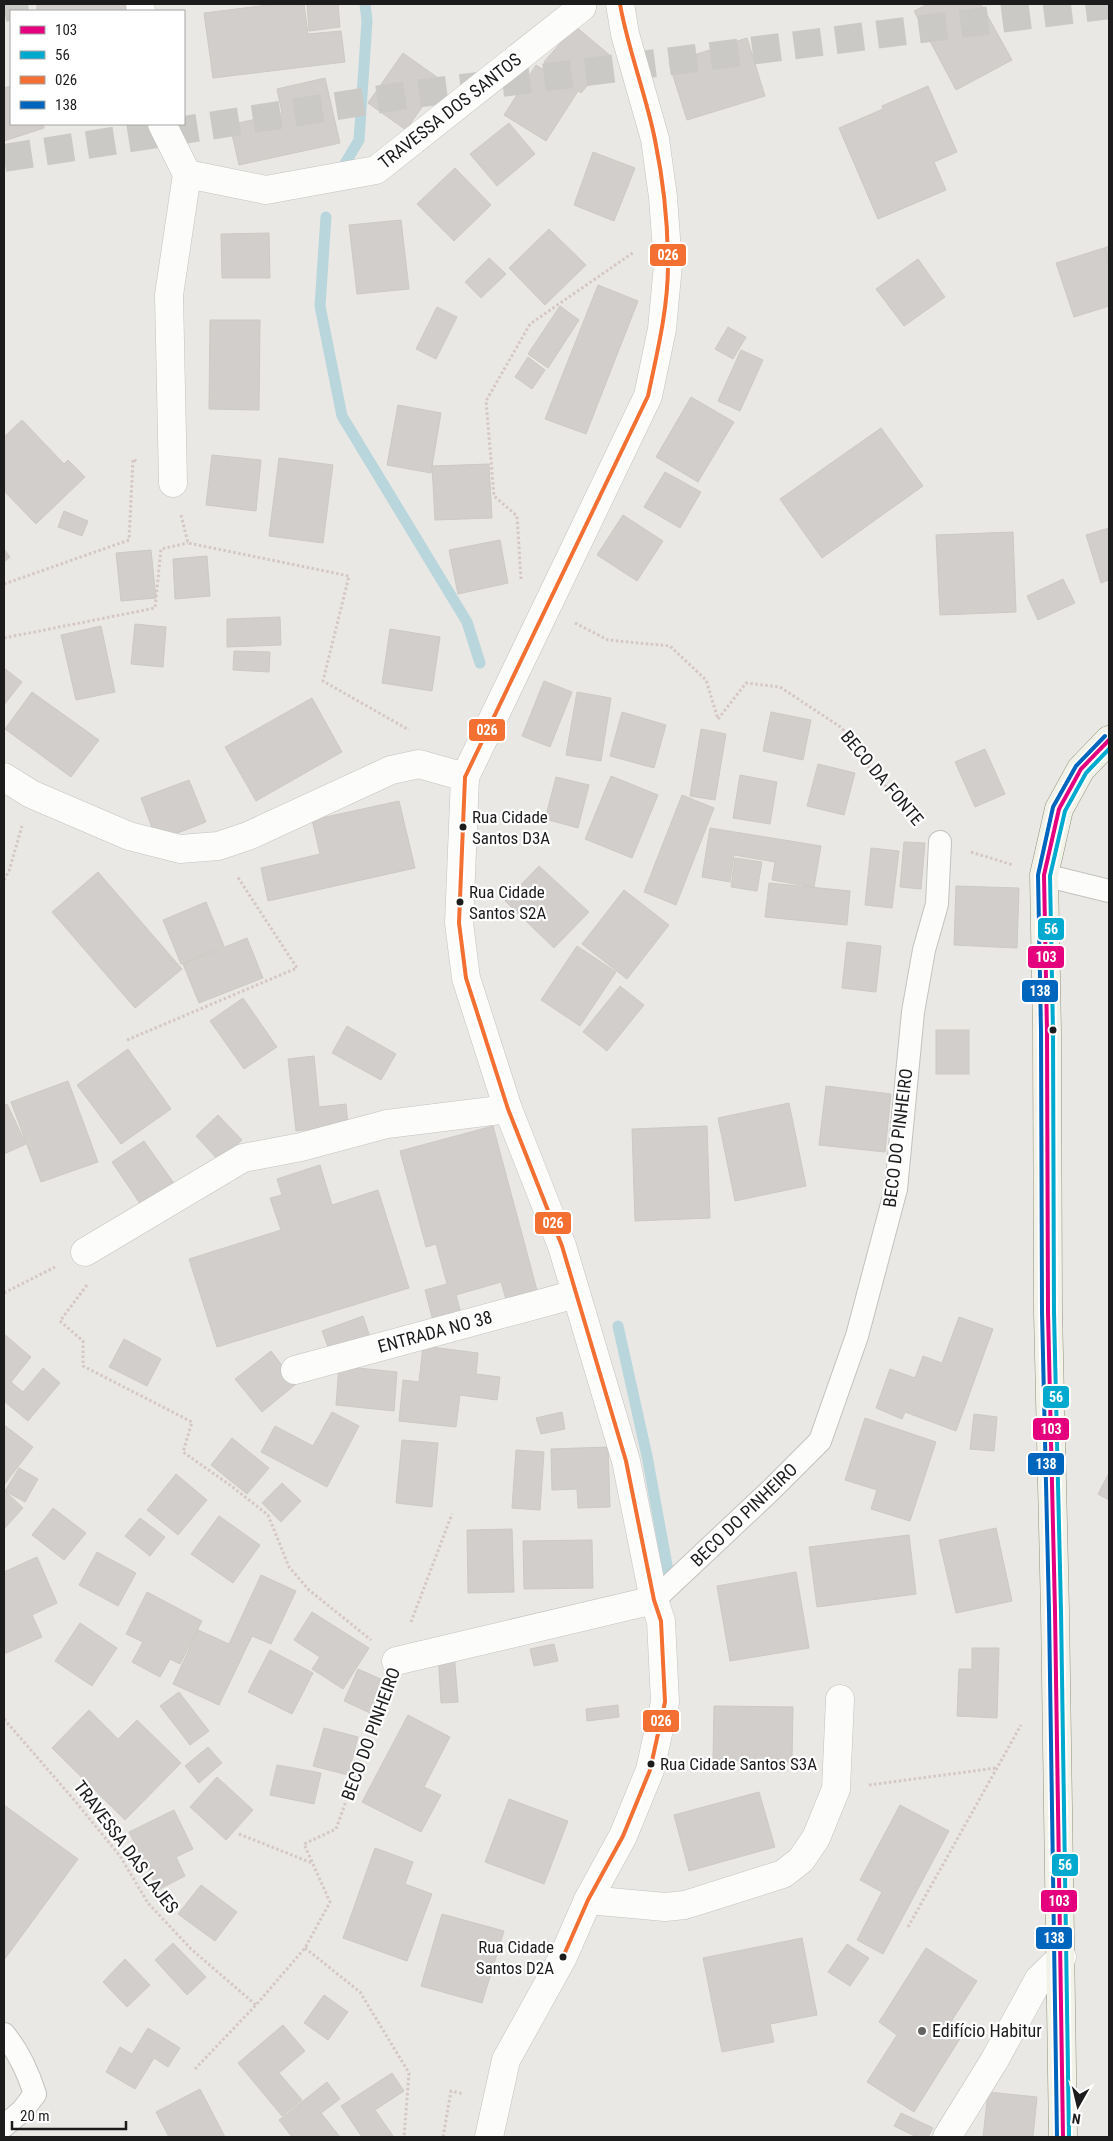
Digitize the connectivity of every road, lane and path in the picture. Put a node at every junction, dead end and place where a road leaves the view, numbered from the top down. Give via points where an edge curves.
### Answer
1 (620, 4) edge
2 (582, 7) dead end
3 (162, 125) edge
4 (187, 174) junction
5 (666, 230) junction
6 (173, 482) junction
7 (188, 543) junction
8 (4, 584) edge
9 (558, 613) junction
10 (4, 638) edge
11 (416, 735) dead end
12 (1109, 740) edge
13 (4, 777) edge
14 (465, 777) junction
15 (30, 794) junction
16 (940, 842) junction
17 (218, 846) junction
18 (1044, 875) junction
19 (4, 880) edge
20 (1109, 891) edge
21 (127, 1040) dead end
22 (508, 1109) junction
23 (84, 1252) junction
24 (4, 1293) edge
25 (576, 1294) junction
26 (295, 1370) dead end
27 (452, 1514) dead end
28 (654, 1600) junction
29 (396, 1661) junction
30 (840, 1699) dead end
31 (4, 1719) edge
32 (1024, 1720) dead end
33 (997, 1768) junction
34 (836, 1790) junction
35 (240, 1834) dead end
36 (312, 1863) junction
37 (588, 1900) junction
38 (908, 1927) dead end
39 (305, 1948) junction
40 (1062, 1957) junction
41 (256, 2005) junction
42 (4, 2034) edge
43 (195, 2069) dead end
44 (471, 2096) dead end
45 (4, 2126) edge
46 (404, 2137) edge
47 (444, 2137) edge
48 (489, 2137) edge
49 (947, 2137) edge
50 (1063, 2137) edge

1 - 5 street via 655,139
2 - 4 street, TRAVESSA DOS SANTOS via 376,170 266,190
3 - 4 street
4 - 6 street via 169,295
5 - 9 street via 668,264 662,329 648,396
5 - 9 path via 530,324 486,401 494,496 517,516 522,590
6 - 7 path
6 - 8 path via 133,459 129,540
7 - 10 path via 161,549 155,608
7 - 11 path via 349,576 323,681
9 - 14 street
9 - 16 path, BECO DA FONTE via 608,640 670,646 706,680 718,719 746,683 780,687 842,728 870,769
12 - 18 main road via 1081,769 1059,809
13 - 15 street
14 - 17 street via 419,764 407,765 248,836
14 - 22 street via 459,923 466,978
15 - 17 street via 129,836 180,849
15 - 19 path
16 - 18 path, BECO DA FONTE
16 - 28 lane, BECO DO PINHEIRO via 937,904 924,950 913,1012 896,1189 857,1336 820,1441
17 - 21 path via 297,968
18 - 20 lane
18 - 40 main road via 1048,1312
22 - 23 street via 387,1124 301,1147 243,1158
22 - 25 street via 562,1246
23 - 24 path
23 - 29 path via 99,1269 60,1321 83,1340 82,1366 192,1422 183,1452 268,1515 290,1567 310,1590
25 - 26 street, ENTRADA NO 38
25 - 28 street via 626,1461
27 - 29 path
28 - 29 street, BECO DO PINHEIRO
28 - 37 street via 662,1620 665,1702 659,1731 650,1770 623,1836
29 - 36 path, BECO DO PINHEIRO via 336,1829 304,1844
30 - 34 street
31 - 41 path, TRAVESSA DAS LAJES via 120,1856 148,1903 191,1950
32 - 33 path
33 - 34 path
33 - 38 path
34 - 37 street via 816,1838 801,1860 783,1874 685,1905 665,1907
35 - 36 path
36 - 39 path, BECO DO PINHEIRO via 330,1902
37 - 48 street via 563,1957 506,2060
39 - 41 path
39 - 46 path via 360,1992 409,2073
40 - 49 street via 1039,1979
40 - 50 main road
41 - 43 path
42 - 45 lane via 14,2045 28,2072 35,2094
44 - 47 path via 451,2091

